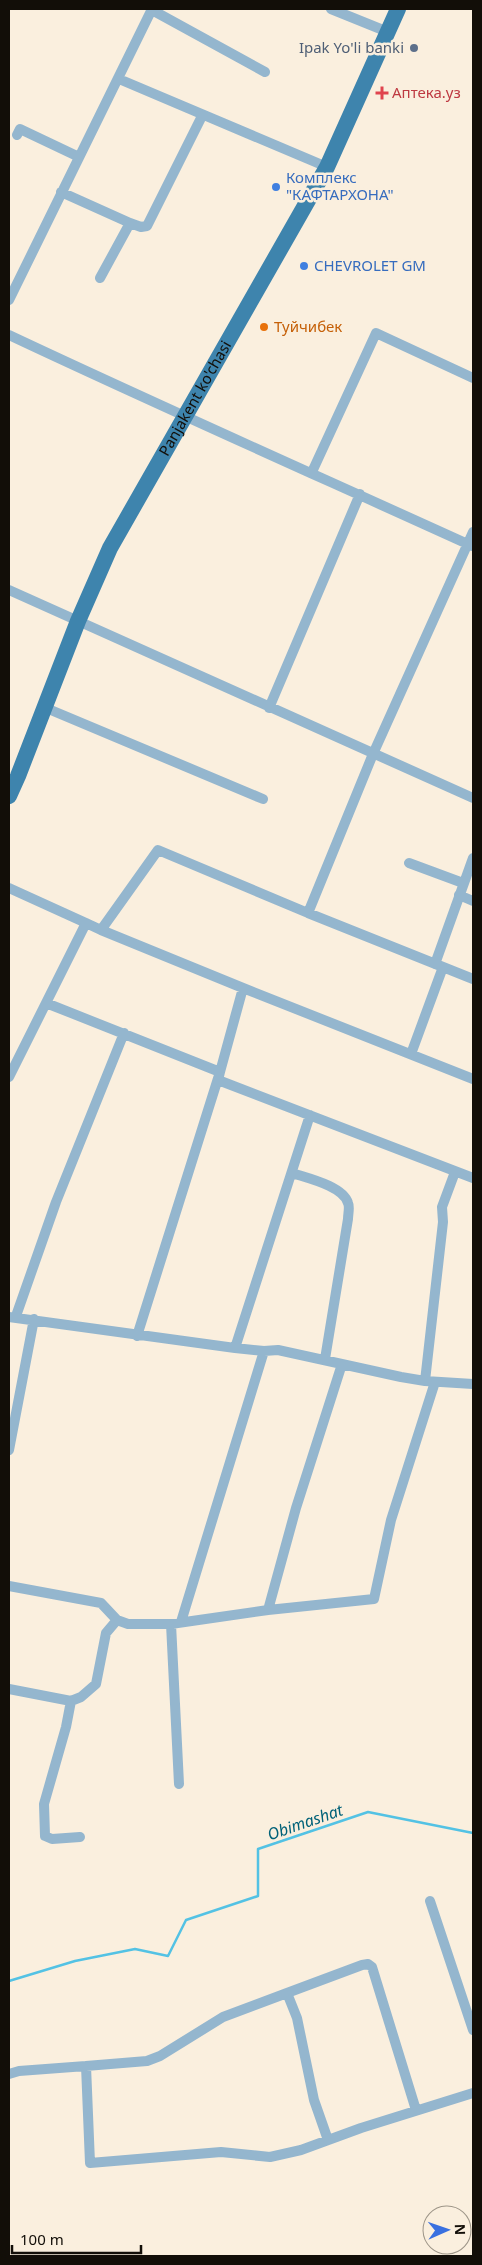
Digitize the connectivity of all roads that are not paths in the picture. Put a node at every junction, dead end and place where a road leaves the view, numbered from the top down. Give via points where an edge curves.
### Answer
1 (152, 9) edge
2 (331, 9) edge
3 (398, 9) edge
4 (388, 32) junction
5 (265, 72) dead end
6 (119, 79) junction
7 (202, 116) junction
8 (17, 135) dead end
9 (79, 158) junction
10 (327, 167) junction
11 (61, 192) junction
12 (130, 223) junction
13 (100, 278) dead end
14 (9, 300) edge
15 (9, 337) edge
16 (473, 378) edge
17 (185, 418) junction
18 (312, 472) junction
19 (360, 494) junction
20 (473, 532) edge
21 (471, 545) edge
22 (9, 590) edge
23 (78, 621) junction
24 (46, 708) junction
25 (269, 708) junction
26 (373, 754) junction
27 (9, 796) edge
28 (473, 798) edge
29 (263, 800) dead end
30 (473, 858) edge
31 (409, 863) dead end
32 (463, 883) junction
33 (9, 888) edge
34 (460, 895) junction
35 (473, 901) edge
36 (308, 913) junction
37 (86, 923) junction
38 (101, 930) junction
39 (439, 966) junction
40 (473, 979) edge
41 (242, 988) junction
42 (46, 1003) junction
43 (124, 1033) junction
44 (411, 1054) junction
45 (220, 1072) junction
46 (9, 1077) edge
47 (473, 1079) edge
48 (310, 1115) junction
49 (455, 1172) junction
50 (292, 1174) junction
51 (473, 1178) edge
52 (12, 1316) edge
53 (34, 1319) junction
54 (137, 1336) junction
55 (235, 1348) junction
56 (264, 1351) junction
57 (325, 1359) junction
58 (342, 1364) junction
59 (430, 1381) junction
60 (473, 1384) edge
61 (9, 1450) edge
62 (9, 1586) edge
63 (268, 1610) junction
64 (116, 1620) junction
65 (176, 1623) junction
66 (9, 1688) edge
67 (71, 1701) junction
68 (179, 1784) dead end
69 (80, 1837) dead end
70 (430, 1901) dead end
71 (286, 1993) junction
72 (473, 2030) edge
73 (86, 2066) junction
74 (9, 2074) edge
75 (473, 2093) edge
76 (416, 2110) junction
77 (328, 2140) junction

1 - 5 street
1 - 6 street
2 - 4 street
3 - 4 main road, Panjakent ko'chasi
4 - 10 main road, Panjakent ko'chasi
6 - 7 street
6 - 9 street
7 - 10 street
7 - 12 street via 147,226
8 - 9 street via 20,129
9 - 11 street
10 - 17 main road, Panjakent ko'chasi
11 - 12 street
11 - 14 street
12 - 13 street
15 - 17 street
16 - 18 street via 376,333
17 - 18 street
17 - 23 main road, Panjakent ko'chasi via 110,548
18 - 19 street
19 - 21 street
19 - 25 street
20 - 21 street
21 - 26 street
22 - 23 street
23 - 24 main road, Panjakent ko'chasi
23 - 25 street
24 - 27 main road, Panjakent ko'chasi
24 - 29 street
25 - 26 street
26 - 28 street
26 - 36 street
30 - 32 street
31 - 32 street
32 - 34 street
33 - 37 street
34 - 35 street
34 - 39 street
36 - 38 street via 158,850
36 - 39 street
37 - 38 street
37 - 42 street
38 - 41 street
39 - 40 street
39 - 44 street
41 - 44 street
41 - 45 street
42 - 43 street
42 - 46 street
43 - 45 street
43 - 52 street
44 - 47 street
45 - 48 street via 218,1080
45 - 54 street
48 - 49 street
48 - 50 street
49 - 51 street
49 - 59 street via 442,1207
50 - 55 street
50 - 57 street via 321,1182 344,1196 349,1204
52 - 53 street
53 - 54 street
53 - 61 street
54 - 55 street
55 - 56 street
56 - 57 street via 278,1350
56 - 65 street
57 - 58 street
58 - 59 street
58 - 63 street via 296,1508
59 - 60 street
59 - 63 street via 391,1520 374,1599
62 - 64 street via 101,1603
63 - 65 street
64 - 65 street via 128,1624
64 - 67 street via 106,1633 96,1684
65 - 68 street
66 - 67 street
67 - 69 street via 44,1804 44,1830 48,1838
70 - 72 street
71 - 73 street via 223,2017 147,2061
71 - 76 street via 362,1965 372,1967
71 - 77 street via 297,2018 314,2100
73 - 74 street
73 - 77 street via 90,2163 221,2152 270,2157
75 - 76 street
76 - 77 street

